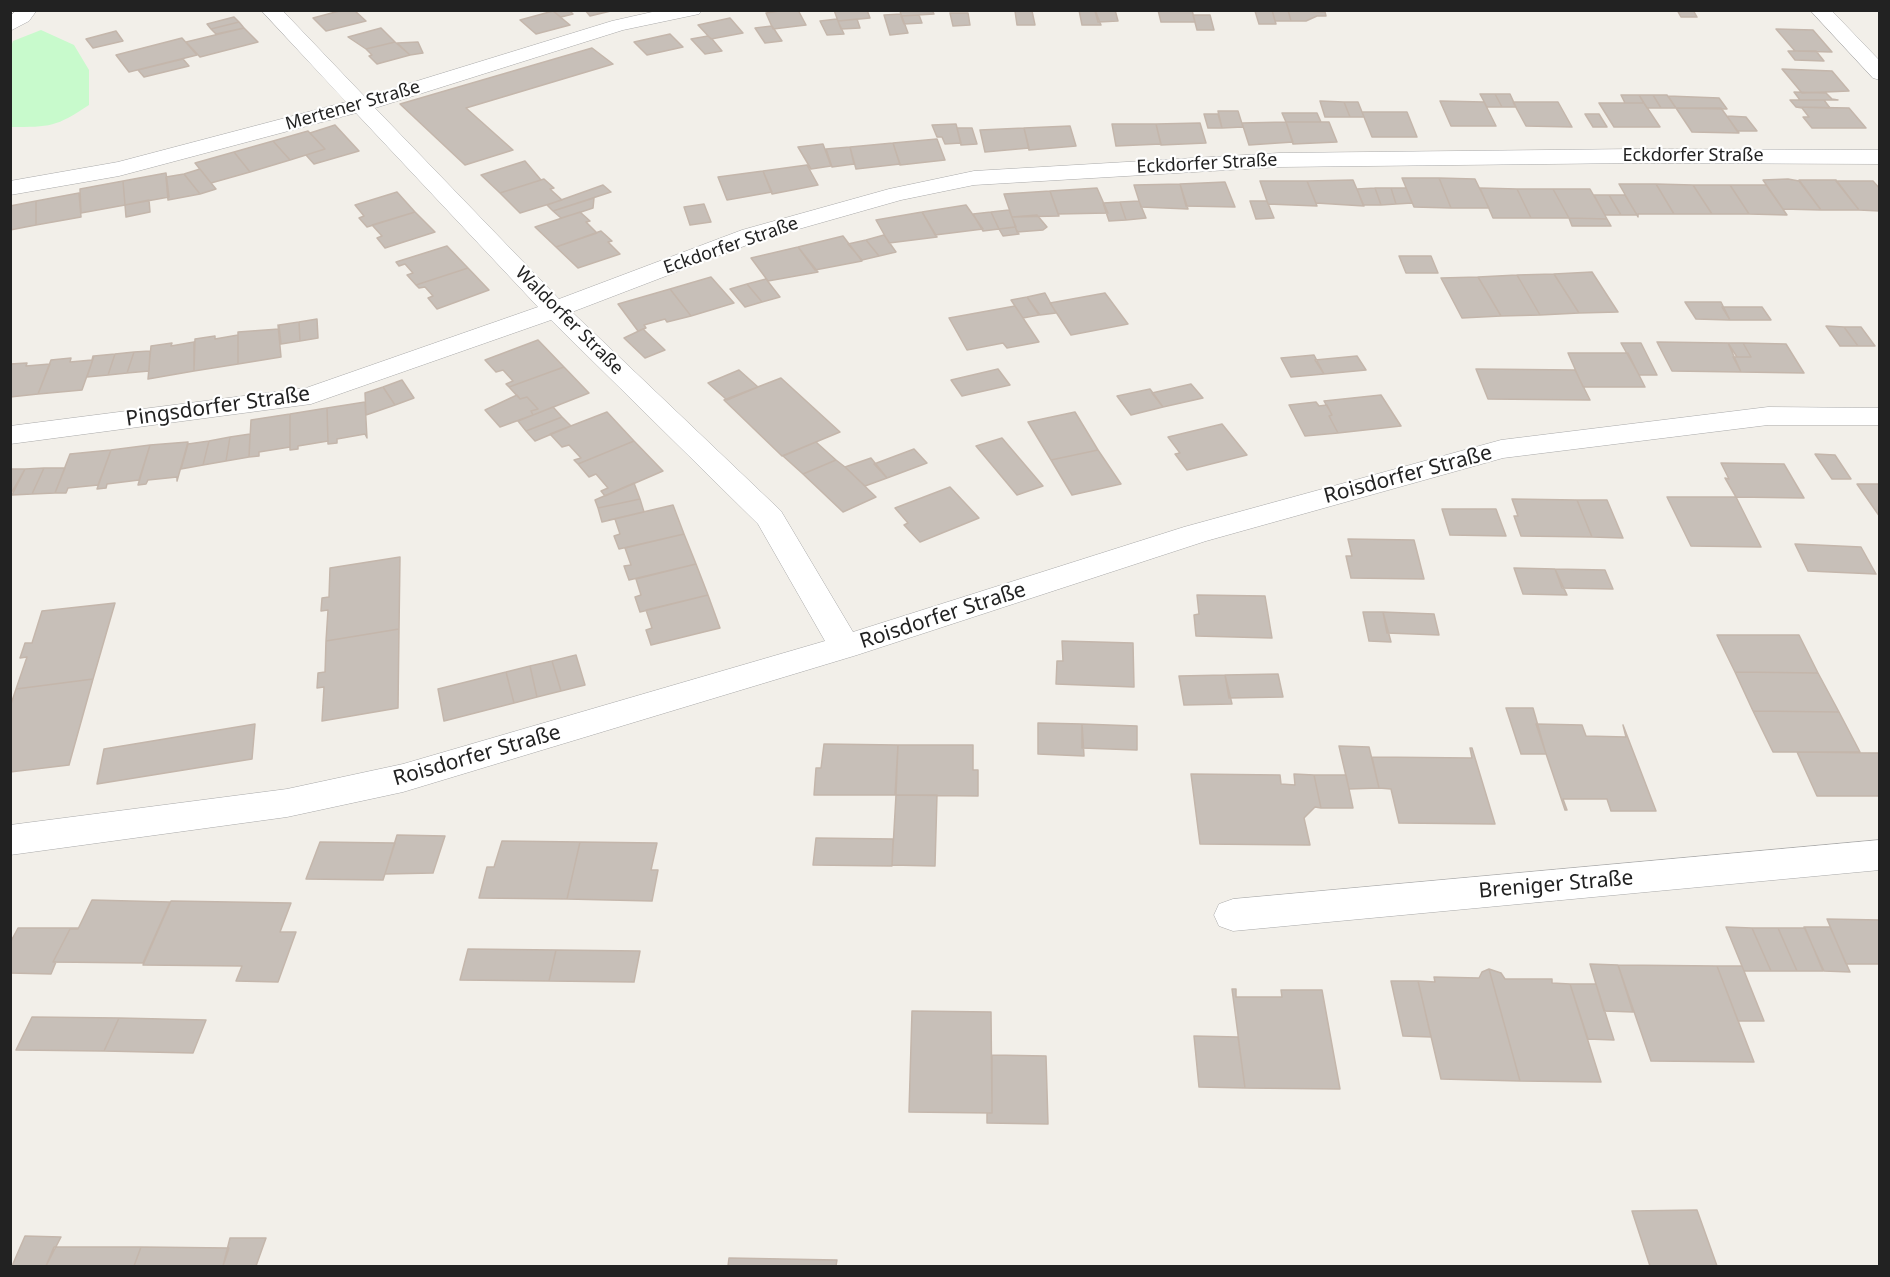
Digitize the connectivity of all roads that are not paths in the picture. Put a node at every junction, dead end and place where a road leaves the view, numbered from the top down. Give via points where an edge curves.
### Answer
1 (27, 10) edge
2 (271, 10) edge
3 (692, 10) edge
4 (1820, 10) edge
5 (10, 25) edge
6 (1880, 74) edge
7 (361, 105) junction
8 (1880, 157) edge
9 (10, 188) edge
10 (555, 310) junction
11 (1878, 417) dead end
12 (10, 435) edge
13 (845, 647) junction
14 (10, 840) edge
15 (1880, 855) edge
16 (1233, 915) dead end

1 - 5 street
2 - 7 street, Waldorfer Straße
3 - 7 street, Mertener Straße via 619,25
4 - 6 street
7 - 9 street, Mertener Straße via 119,169
7 - 10 street, Waldorfer Straße
8 - 10 street, Eckdorfer Straße via 1279,160 974,178 897,194 751,235
10 - 12 street, Pingsdorfer Straße via 311,396
10 - 13 street, Waldorfer Straße via 770,518
11 - 13 street, Roisdorfer Straße via 1768,416 1501,449 1195,534
13 - 14 street, Roisdorfer Straße via 403,778 287,803
15 - 16 street, Breniger Straße

